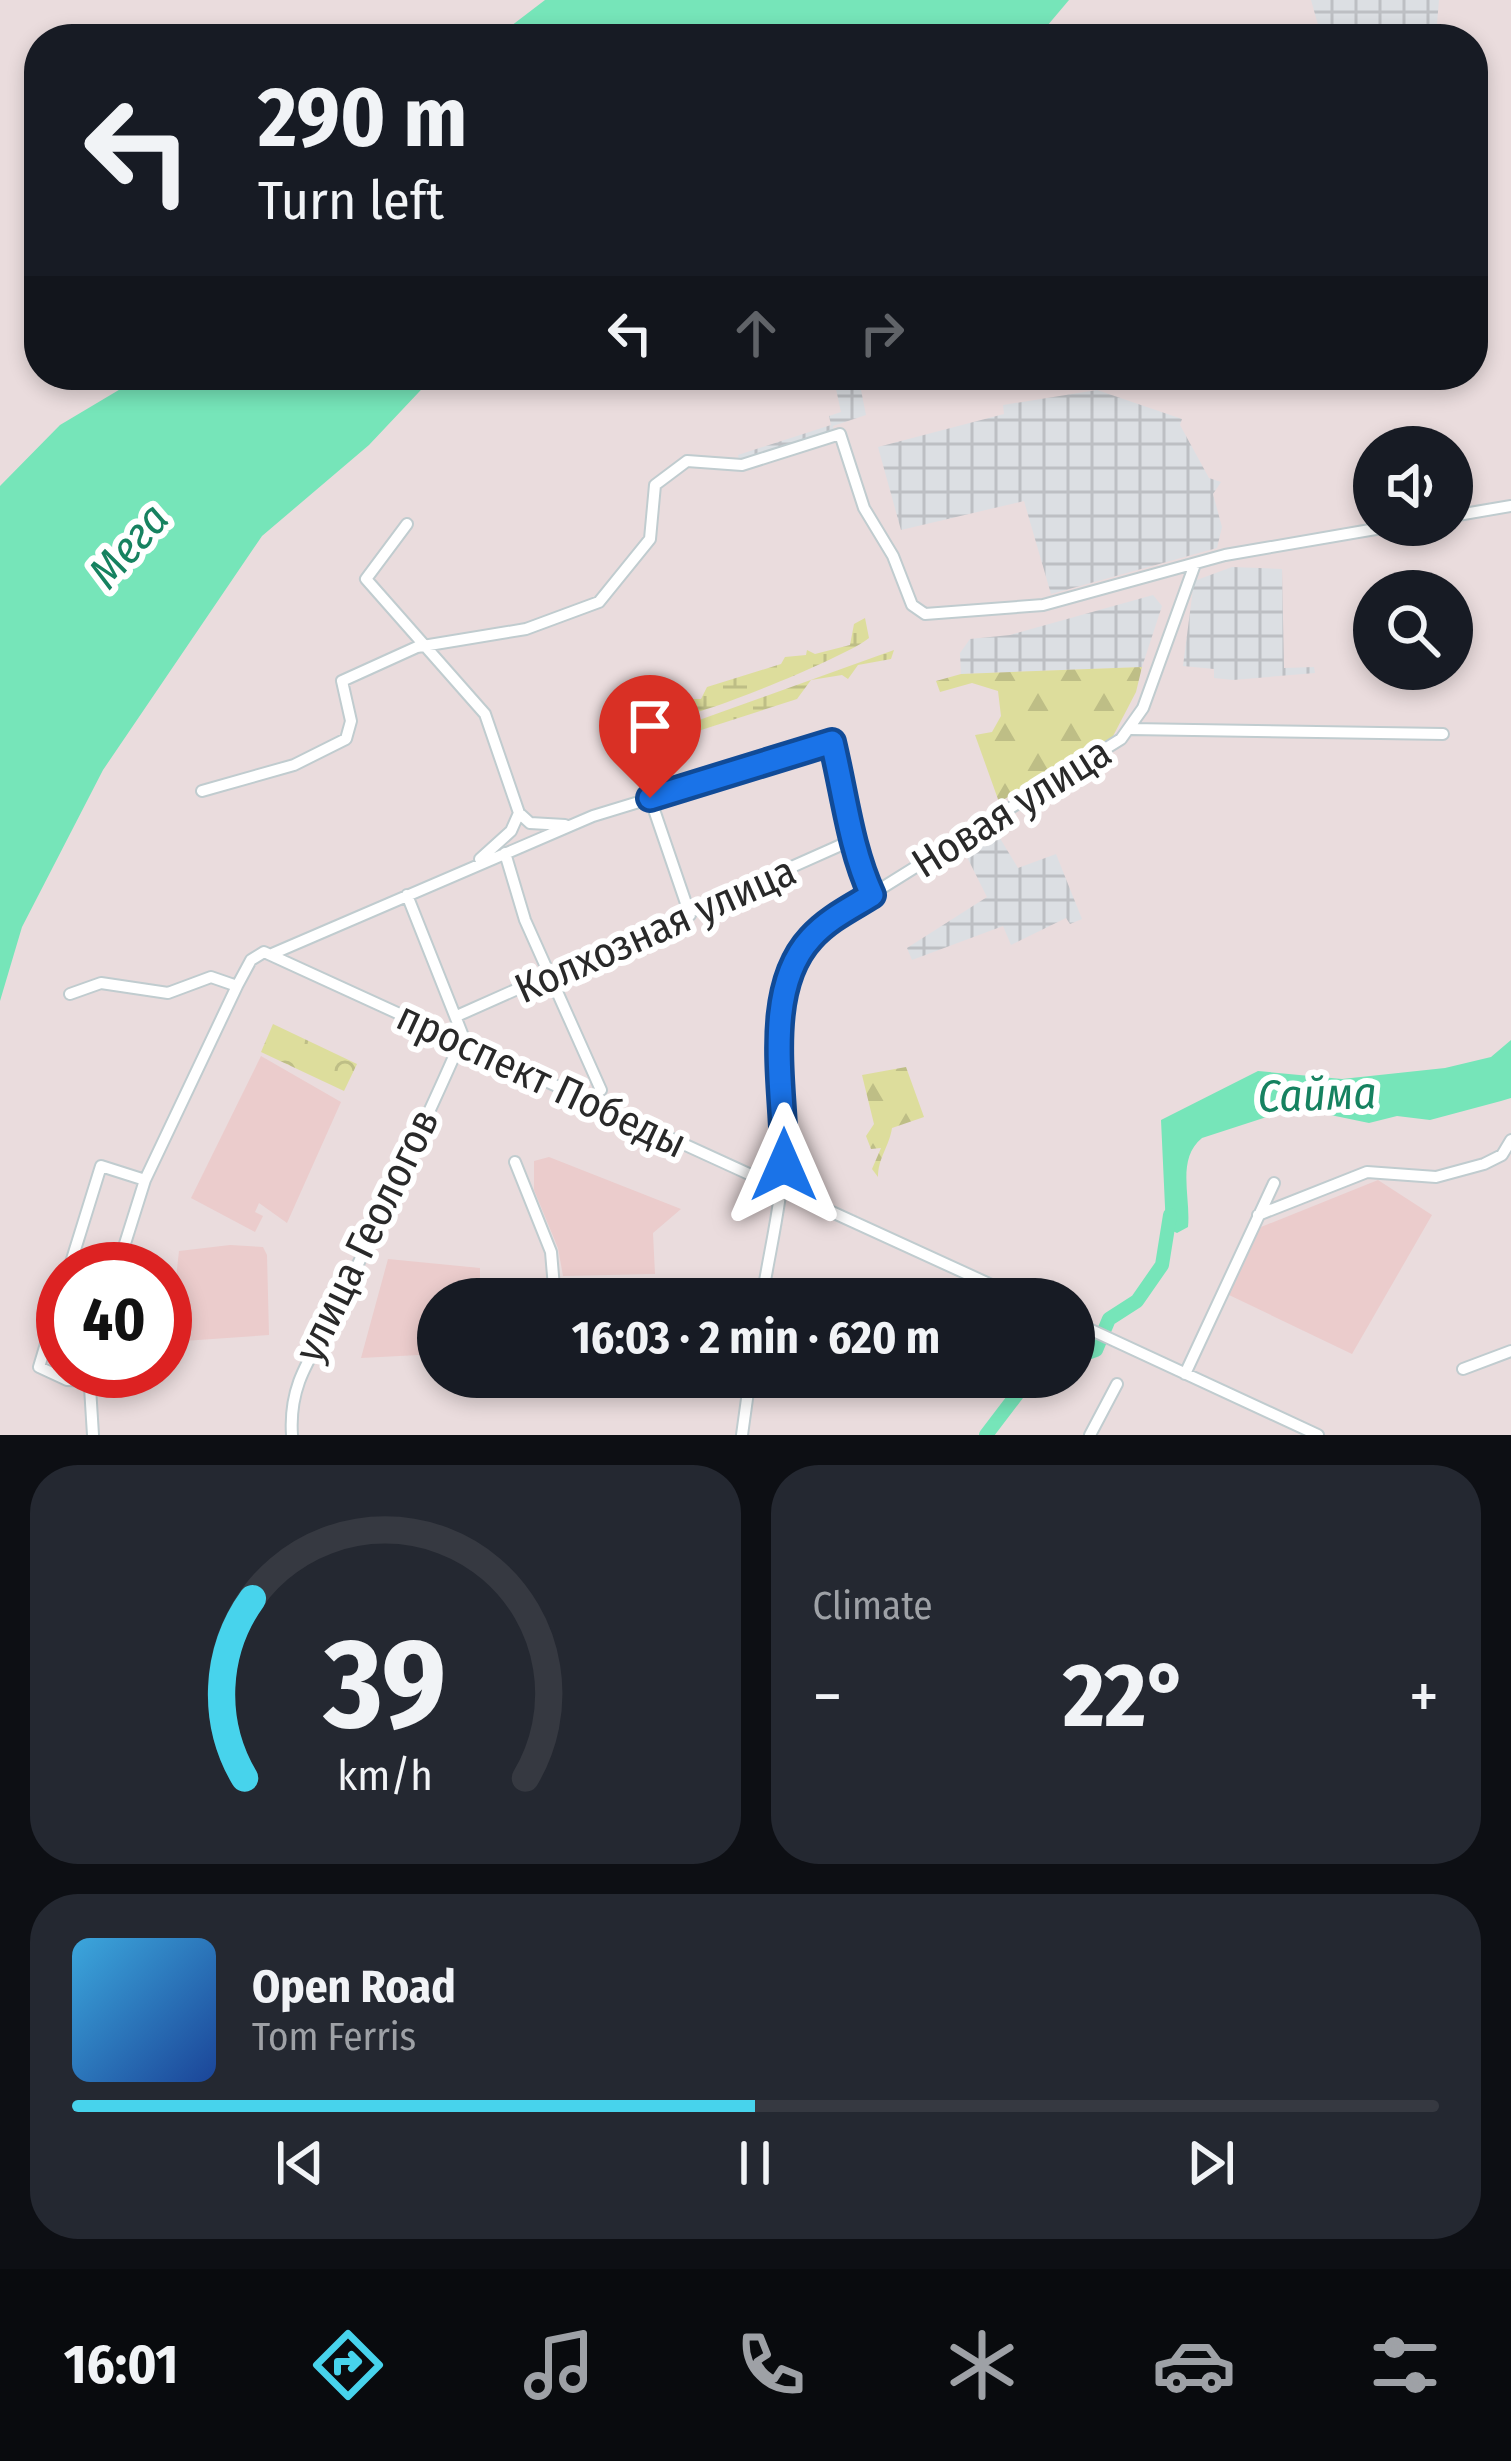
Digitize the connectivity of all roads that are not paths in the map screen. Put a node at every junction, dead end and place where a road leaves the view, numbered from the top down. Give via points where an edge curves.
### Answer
1 (1511, 506) edge
2 (1473, 512) edge
3 (407, 524) dead end
4 (1353, 534) edge
5 (1196, 564) junction
6 (428, 645) junction
7 (1131, 728) junction
8 (1443, 734) dead end
9 (202, 791) dead end
10 (650, 798) junction
11 (519, 813) junction
12 (571, 825) junction
13 (850, 841) junction
14 (505, 853) junction
15 (459, 872) junction
16 (407, 895) junction
17 (872, 895) junction
18 (689, 916) junction
19 (265, 954) junction
20 (554, 975) junction
21 (237, 986) junction
22 (70, 994) dead end
23 (459, 1015) junction
24 (461, 1041) junction
25 (601, 1090) dead end
26 (1511, 1140) edge
27 (514, 1162) dead end
28 (145, 1180) junction
29 (1274, 1184) dead end
30 (780, 1190) junction
31 (1258, 1215) junction
32 (77, 1242) edge
33 (125, 1242) edge
34 (553, 1278) edge
35 (765, 1278) edge
36 (975, 1278) edge
37 (1095, 1332) edge
38 (1511, 1351) edge
39 (1463, 1369) dead end
40 (1185, 1374) junction
41 (1117, 1384) dead end
42 (90, 1398) edge
43 (747, 1398) edge
44 (93, 1435) edge
45 (292, 1435) edge
46 (742, 1435) edge
47 (1090, 1435) edge
48 (1318, 1435) edge

1 - 2 street
3 - 6 street via 366,579
4 - 5 street
5 - 6 street via 1043,605 925,614 910,601 864,508 840,434 742,465 679,464 655,484 650,539 599,602 526,629
5 - 7 street, Новая улица
6 - 9 street via 343,681 346,739 294,765
6 - 11 street via 488,718
7 - 8 street
7 - 17 street, Новая улица via 1088,763
10 - 12 street
10 - 13 street via 832,742 854,824
10 - 18 street
11 - 12 street via 538,825
11 - 15 street via 501,842
12 - 14 street
13 - 17 street
13 - 18 street, Колхозная улица
14 - 15 street
14 - 20 street via 525,920
15 - 16 street
16 - 19 street
16 - 23 street
17 - 30 street, Новая улица via 813,935 791,972 783,1006
18 - 20 street, Колхозная улица
19 - 21 street
19 - 24 street, проспект Победы
20 - 23 street, Колхозная улица
20 - 25 street
21 - 22 street via 211,977 160,994 101,983
21 - 28 street
23 - 24 street
24 - 30 street, проспект Победы
24 - 45 street, улица Геологов via 341,1301 299,1371
26 - 31 street via 1484,1163 1436,1177 1367,1172
27 - 34 street via 551,1252
28 - 32 street via 100,1166
28 - 33 street
29 - 31 street
30 - 35 street, Новая улица
30 - 36 street, проспект Победы
31 - 40 street
37 - 40 street
38 - 39 street
40 - 48 street
41 - 47 street
42 - 44 street
43 - 46 street

